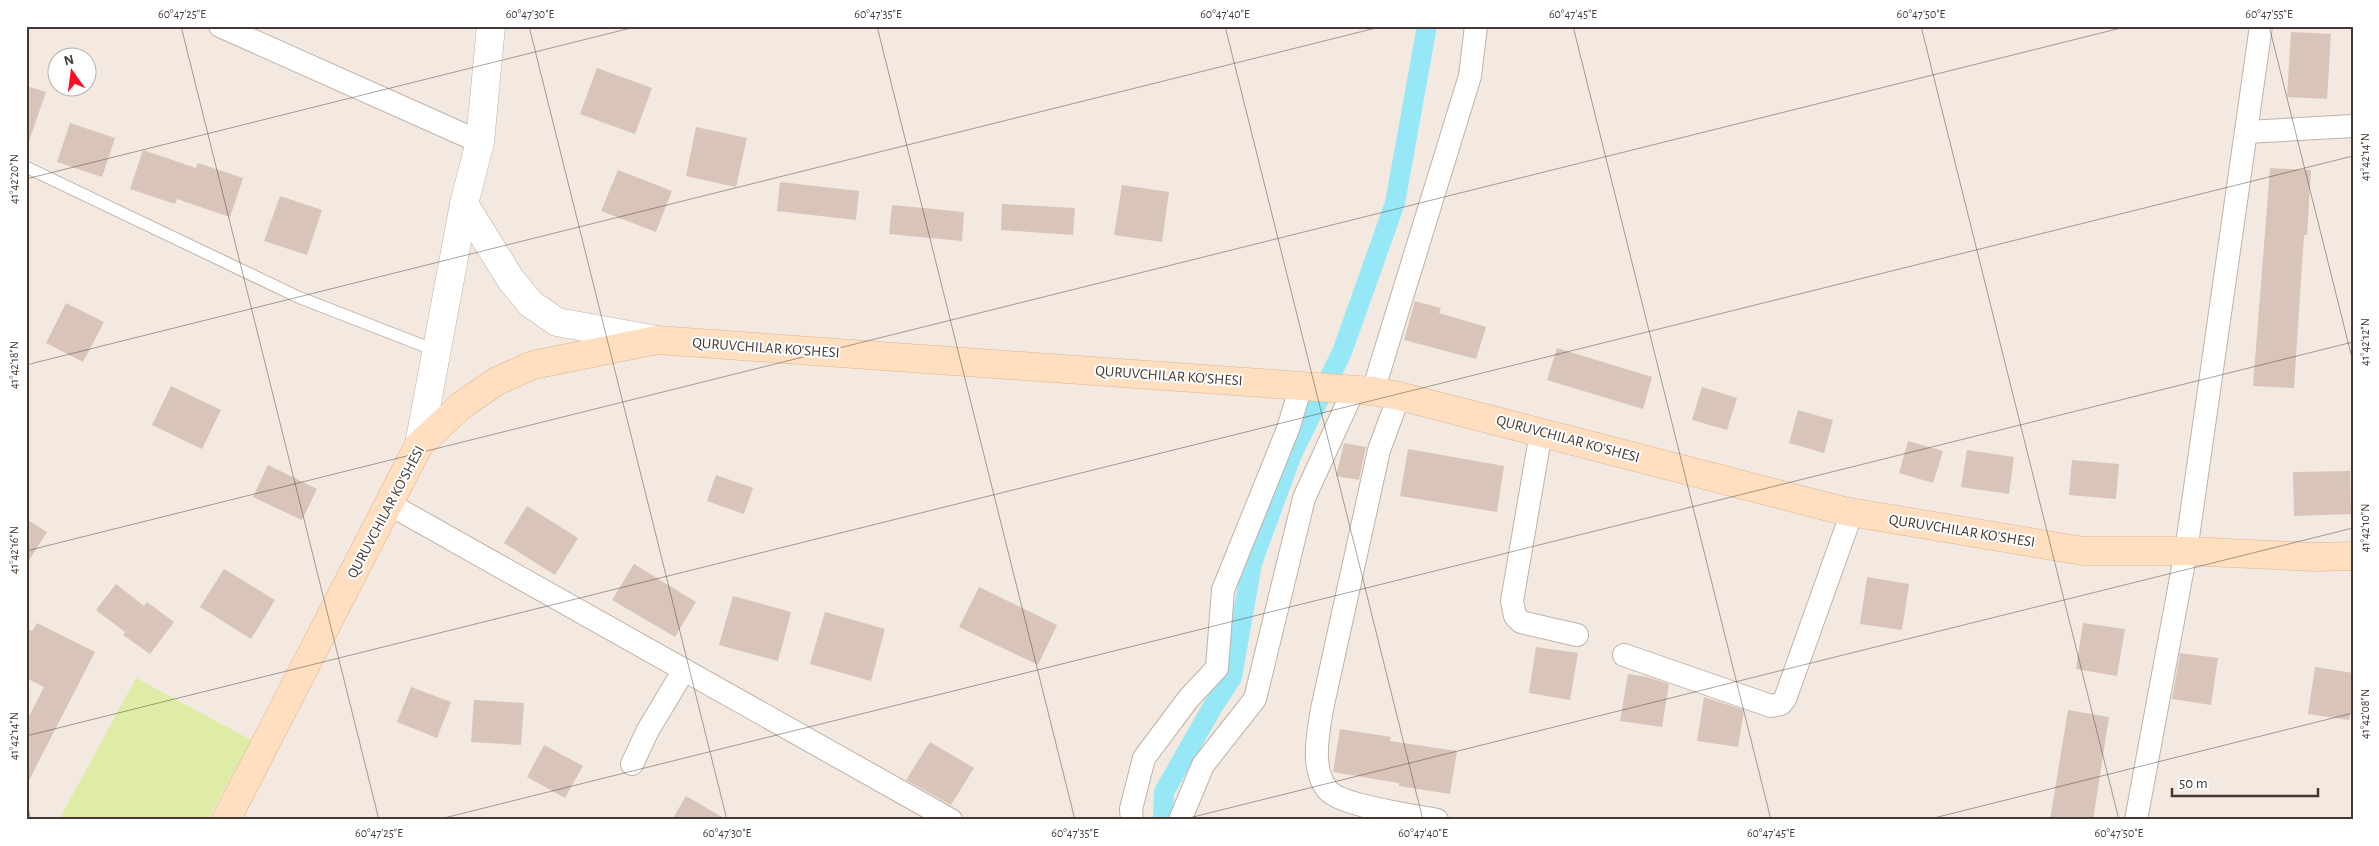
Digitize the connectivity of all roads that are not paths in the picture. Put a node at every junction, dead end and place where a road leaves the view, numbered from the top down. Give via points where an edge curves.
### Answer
1 (220, 26) edge
2 (491, 26) edge
3 (1476, 26) edge
4 (2261, 26) edge
5 (2353, 126) edge
6 (2246, 132) junction
7 (480, 142) junction
8 (26, 167) edge
9 (464, 204) junction
10 (657, 340) junction
11 (437, 351) junction
12 (1308, 386) junction
13 (1357, 390) junction
14 (1399, 396) junction
15 (1541, 432) junction
16 (419, 445) junction
17 (389, 504) junction
18 (1852, 512) junction
19 (2186, 552) junction
20 (2353, 556) edge
21 (1577, 635) dead end
22 (1624, 655) dead end
23 (684, 670) junction
24 (632, 764) dead end
25 (226, 820) edge
26 (951, 820) edge
27 (1132, 820) edge
28 (1180, 820) edge
29 (1436, 820) edge
30 (2136, 820) edge

1 - 7 street
2 - 7 street
3 - 13 street via 1470,76
4 - 6 street
5 - 6 street
6 - 19 street
7 - 9 street
8 - 11 lane via 298,297
9 - 10 street via 511,280 531,304 557,322
9 - 11 street
10 - 12 main road, QURUVCHILAR KO'SHESI
10 - 16 main road, QURUVCHILAR KO'SHESI via 533,365 497,381 462,405
11 - 16 street
12 - 13 main road, QURUVCHILAR KO'SHESI
12 - 27 street via 1223,590 1217,668 1189,698 1144,758 1131,808
13 - 14 main road, QURUVCHILAR KO'SHESI
13 - 28 street via 1304,498 1255,699 1203,765
14 - 15 main road, QURUVCHILAR KO'SHESI
14 - 29 street via 1379,450 1322,709 1317,748 1321,778 1327,790 1345,801
15 - 18 main road, QURUVCHILAR KO'SHESI
15 - 21 street via 1512,601 1515,616 1521,622
16 - 17 main road, QURUVCHILAR KO'SHESI
17 - 23 street
17 - 25 main road, QURUVCHILAR KO'SHESI
18 - 19 main road, QURUVCHILAR KO'SHESI via 2083,551
18 - 22 street via 1781,704 1770,706
19 - 20 main road, QURUVCHILAR KO'SHESI
19 - 30 street
23 - 24 street
23 - 26 street

